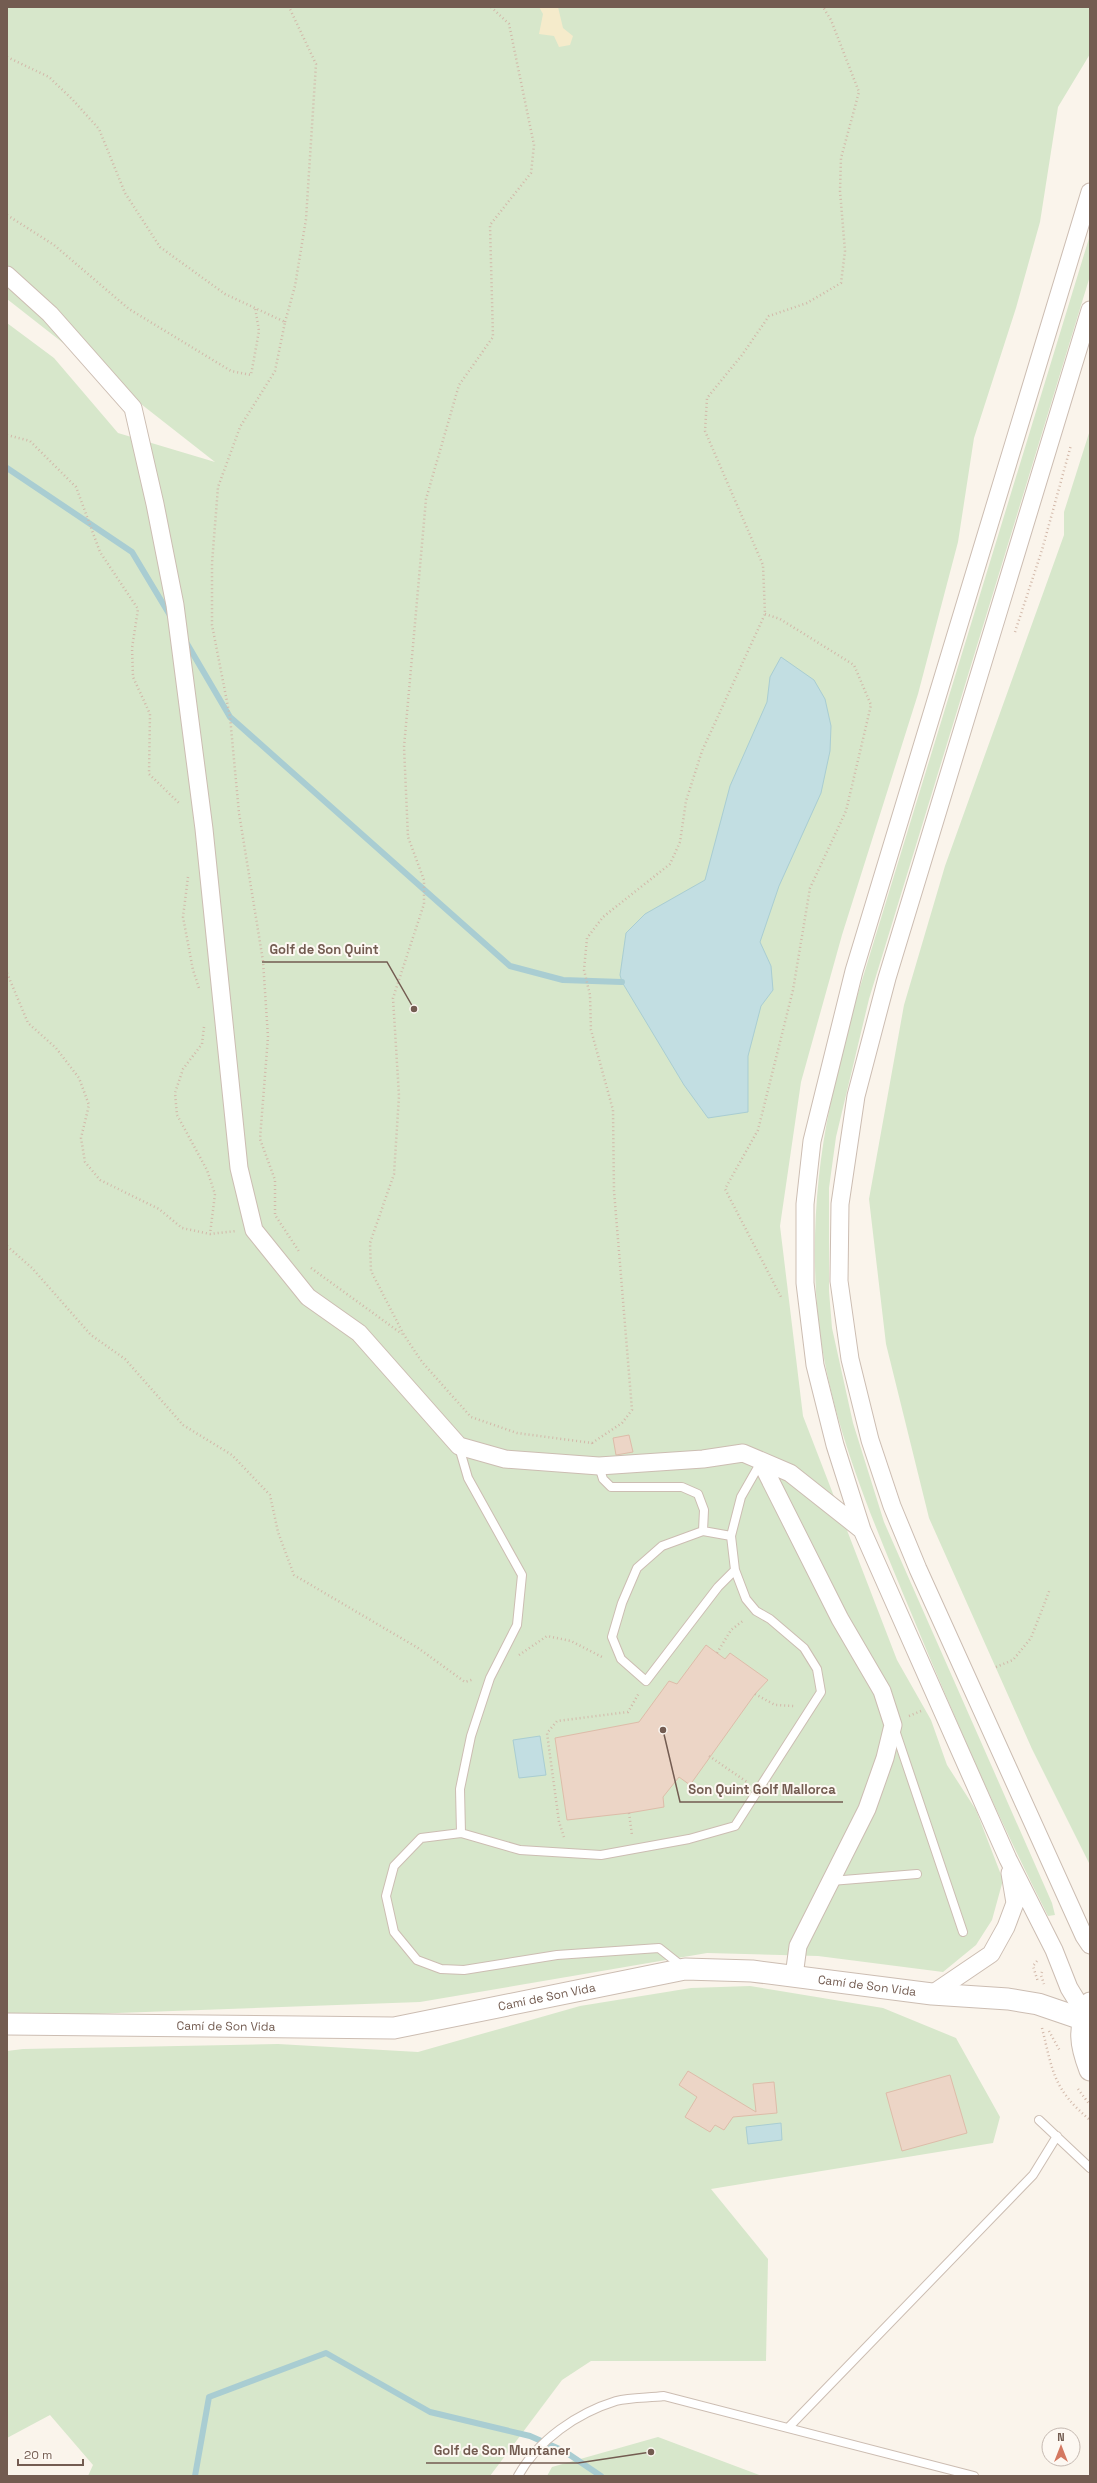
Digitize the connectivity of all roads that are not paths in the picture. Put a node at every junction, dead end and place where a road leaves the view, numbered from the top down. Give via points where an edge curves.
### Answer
1 (1090, 192) edge
2 (7, 275) edge
3 (1090, 310) edge
4 (459, 1446) junction
5 (761, 1462) junction
6 (599, 1466) junction
7 (862, 1530) junction
8 (704, 1531) junction
9 (731, 1536) junction
10 (735, 1570) junction
11 (893, 1725) junction
12 (461, 1833) junction
13 (1008, 1859) junction
14 (917, 1874) dead end
15 (830, 1882) junction
16 (963, 1932) dead end
17 (1090, 1945) edge
18 (685, 1969) junction
19 (794, 1976) junction
20 (932, 1994) junction
21 (1086, 2012) edge
22 (7, 2024) edge
23 (1090, 2070) edge
24 (1040, 2120) dead end
25 (1057, 2136) junction
26 (1090, 2168) edge
27 (788, 2428) junction
28 (518, 2476) edge
29 (974, 2476) edge

1 - 7 street via 854,971 812,1141 805,1204 805,1283 815,1365 835,1445
2 - 4 street via 50,314 133,408 175,605 204,829 239,1168 254,1230 308,1297 359,1333
3 - 17 street via 887,978 856,1096 840,1204 839,1281 850,1359 870,1440 892,1506 921,1577
4 - 6 street via 505,1459
4 - 12 lane via 468,1478 522,1575 518,1625 493,1673 471,1736 460,1789
5 - 6 street via 743,1453 703,1459
5 - 7 street via 790,1473
5 - 9 lane via 741,1497
5 - 11 street via 840,1619 882,1690
6 - 8 lane via 603,1479 611,1487 682,1487 698,1494 704,1510
7 - 13 street
8 - 9 lane
8 - 10 lane via 662,1546 637,1568 612,1637 621,1659 646,1681 718,1587
9 - 10 lane
10 - 12 lane via 746,1599 756,1611 770,1618 804,1648 817,1669 821,1692 735,1826 689,1839 601,1855 520,1850
11 - 15 street via 867,1809
11 - 16 lane
12 - 18 lane via 421,1838 394,1866 386,1896 394,1932 417,1960 441,1969 464,1970 557,1955 659,1948
13 - 20 street via 1014,1903 1006,1927 991,1954
13 - 21 street via 1054,1950 1069,1988
14 - 15 lane
15 - 19 street via 798,1946
18 - 19 street, Camí de Son Vida via 752,1971
18 - 22 street, Camí de Son Vida via 394,2028
19 - 20 street, Camí de Son Vida
20 - 21 street, Camí de Son Vida via 1038,2004
21 - 23 street via 1081,2048
24 - 25 lane
25 - 26 lane
25 - 27 lane via 1033,2175
27 - 28 lane via 664,2396 616,2401 579,2416 556,2432
27 - 29 lane

